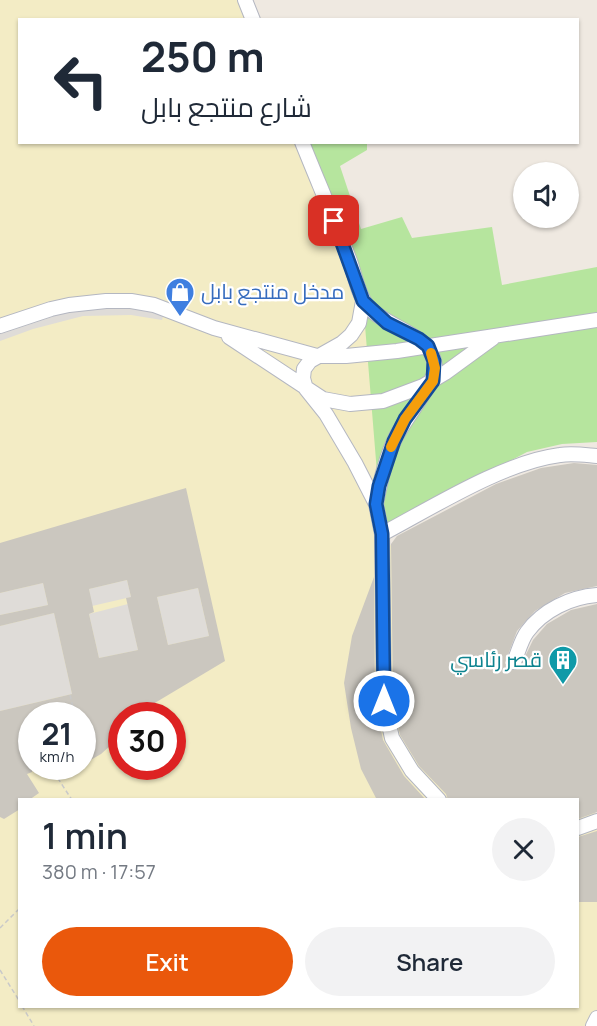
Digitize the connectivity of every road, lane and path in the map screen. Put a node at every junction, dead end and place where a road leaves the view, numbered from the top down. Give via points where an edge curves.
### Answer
1 (245, 0) edge
2 (252, 18) edge
3 (303, 144) edge
4 (363, 301) junction
5 (597, 320) edge
6 (0, 326) edge
7 (214, 328) junction
8 (498, 335) junction
9 (428, 346) junction
10 (317, 356) junction
11 (433, 381) junction
12 (306, 389) junction
13 (597, 456) edge
14 (376, 504) junction
15 (382, 534) junction
16 (597, 595) edge
17 (514, 662) dead end
18 (70, 695) dead end
19 (72, 702) edge
20 (59, 780) edge
21 (71, 798) edge
22 (437, 798) edge
23 (597, 821) edge
24 (579, 828) edge
25 (18, 910) edge
26 (0, 928) edge
27 (0, 970) edge
28 (18, 999) edge
29 (23, 1008) edge
30 (597, 1018) edge
31 (34, 1026) edge
32 (593, 1026) edge

1 - 2 street
3 - 4 street
4 - 9 street via 378,317
4 - 10 street via 359,323 351,335
5 - 8 street
6 - 7 street via 51,309 119,301 154,305
7 - 10 street
7 - 12 street
8 - 9 street
8 - 11 street
9 - 10 street
9 - 11 street via 434,361
10 - 12 street via 304,369
11 - 12 street via 368,404 337,403
11 - 14 street via 394,441
12 - 14 street via 340,436
13 - 15 street via 561,455 525,463
14 - 15 street
15 - 22 street via 384,701 392,738 411,771
16 - 17 street via 581,597 548,611 527,632
18 - 19 path
20 - 21 path
23 - 24 street
25 - 26 path
27 - 28 path
29 - 31 path
30 - 32 street

